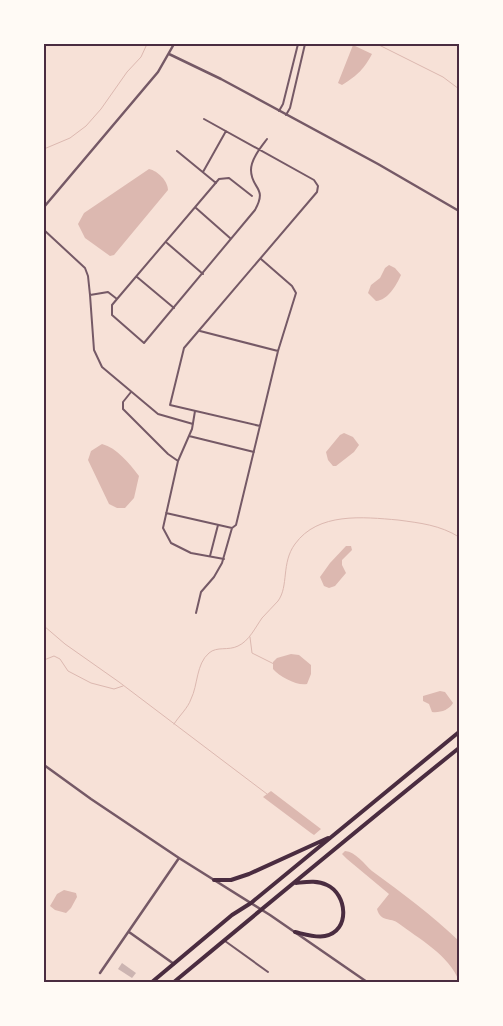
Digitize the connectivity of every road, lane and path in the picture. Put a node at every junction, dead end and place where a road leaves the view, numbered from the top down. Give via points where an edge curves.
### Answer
1 (174, 44) edge
2 (298, 44) edge
3 (305, 44) edge
4 (170, 54) junction
5 (280, 111) junction
6 (286, 115) junction
7 (204, 119) dead end
8 (226, 131) junction
9 (266, 139) dead end
10 (259, 150) junction
11 (177, 151) dead end
12 (203, 172) junction
13 (216, 183) junction
14 (252, 196) dead end
15 (44, 206) edge
16 (196, 208) junction
17 (459, 211) edge
18 (44, 230) edge
19 (230, 238) junction
20 (167, 243) junction
21 (261, 259) junction
22 (203, 274) junction
23 (137, 277) junction
24 (90, 295) junction
25 (117, 299) junction
26 (174, 308) junction
27 (199, 331) junction
28 (278, 352) junction
29 (131, 392) junction
30 (195, 411) junction
31 (193, 424) junction
32 (260, 426) junction
33 (189, 436) junction
34 (254, 452) junction
35 (178, 461) junction
36 (166, 513) junction
37 (218, 525) junction
38 (232, 528) junction
39 (210, 556) junction
40 (224, 559) junction
41 (196, 613) dead end
42 (459, 732) edge
43 (459, 748) edge
44 (44, 765) edge
45 (335, 835) junction
46 (179, 858) junction
47 (214, 880) junction
48 (293, 884) junction
49 (251, 903) junction
50 (260, 909) junction
51 (129, 932) junction
52 (295, 932) junction
53 (225, 941) junction
54 (174, 964) junction
55 (268, 972) dead end
56 (100, 974) dead end
57 (152, 982) edge
58 (174, 982) edge
59 (367, 982) edge

1 - 4 street
2 - 5 street
3 - 6 street
4 - 5 street
4 - 15 street
5 - 6 street
6 - 17 street
7 - 8 street
8 - 10 street
8 - 12 street
9 - 10 street
10 - 19 street via 251,170 261,200
10 - 21 street via 314,180 318,186 317,192
11 - 12 street
12 - 13 street
13 - 14 street via 219,179 229,178
13 - 16 street
16 - 19 street
16 - 20 street
18 - 24 street via 82,264 88,276
19 - 22 street
20 - 22 street
20 - 23 street
21 - 27 street
21 - 28 street via 296,293
22 - 26 street
23 - 25 street
23 - 26 street
24 - 25 street via 108,292
24 - 29 street via 97,360
25 - 26 street via 112,305 112,315 144,343
27 - 28 street
27 - 30 street via 184,348 170,405
28 - 32 street
29 - 31 street via 158,414
29 - 35 street via 123,402 123,408
30 - 31 street
30 - 32 street
31 - 33 street
32 - 34 street
33 - 34 street
33 - 35 street
34 - 38 street via 236,525
35 - 36 street
36 - 37 street
36 - 39 street via 163,528 171,543 192,553
37 - 38 street
37 - 39 street
38 - 40 street
39 - 40 street
40 - 41 street via 200,592
42 - 45 highway
43 - 48 highway
44 - 46 street
45 - 47 highway via 249,874 231,880
45 - 49 highway
46 - 47 street
46 - 51 street
47 - 49 street
48 - 50 highway
48 - 52 highway via 313,882 327,885 339,895 343,909 340,924 324,937
49 - 50 street
49 - 54 highway
50 - 52 street
50 - 53 highway
51 - 54 street
51 - 56 street
52 - 59 street
53 - 55 street
53 - 58 highway
54 - 57 highway

